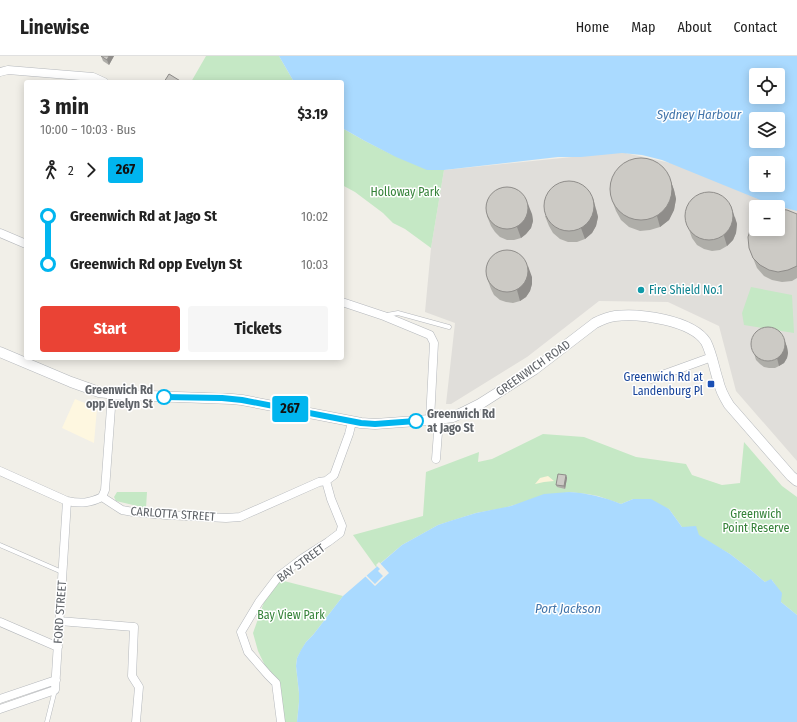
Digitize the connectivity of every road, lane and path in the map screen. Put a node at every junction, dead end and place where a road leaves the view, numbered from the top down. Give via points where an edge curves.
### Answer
1 (0, 72) edge
2 (100, 80) edge
3 (0, 233) edge
4 (24, 243) edge
5 (344, 303) edge
6 (384, 316) junction
7 (449, 327) dead end
8 (0, 352) edge
9 (712, 357) junction
10 (651, 379) dead end
11 (112, 394) junction
12 (434, 419) junction
13 (352, 422) junction
14 (436, 459) dead end
15 (0, 471) edge
16 (326, 481) junction
17 (797, 481) edge
18 (102, 497) junction
19 (68, 501) junction
20 (0, 545) edge
21 (63, 572) junction
22 (59, 621) junction
23 (0, 622) edge
24 (58, 647) junction
25 (56, 680) junction
26 (55, 690) junction
27 (0, 699) edge
28 (0, 709) edge
29 (47, 722) edge
30 (136, 722) edge
31 (281, 722) edge

1 - 2 street via 8,70 93,77
3 - 4 street
5 - 6 street
6 - 7 lane via 398,313
6 - 12 street via 430,335 434,343
8 - 11 street, GREENWICH ROAD via 87,388
9 - 10 street
9 - 12 street, GREENWICH ROAD via 701,336 684,326 660,318 603,318 535,369 480,404 453,416
9 - 17 street, GREENWICH ROAD via 723,396 729,405
11 - 13 street, GREENWICH ROAD via 237,399
11 - 18 street via 105,490
12 - 13 street, GREENWICH ROAD via 375,424
12 - 14 street
13 - 16 street via 334,475
15 - 19 street
16 - 18 street, CARLOTTA STREET via 236,518 133,512 122,510
16 - 31 street, BAY STREET via 342,526 340,533 278,577 241,632 248,652 276,683
18 - 19 street via 82,503
19 - 21 street, FORD STREET
20 - 21 lane
21 - 22 street, FORD STREET
22 - 24 street, FORD STREET
22 - 30 street via 134,627 132,676 139,687
23 - 24 street
24 - 25 street, FORD STREET
25 - 26 street, FORD STREET
25 - 27 street
26 - 28 street
26 - 29 lane, FORD STREET

